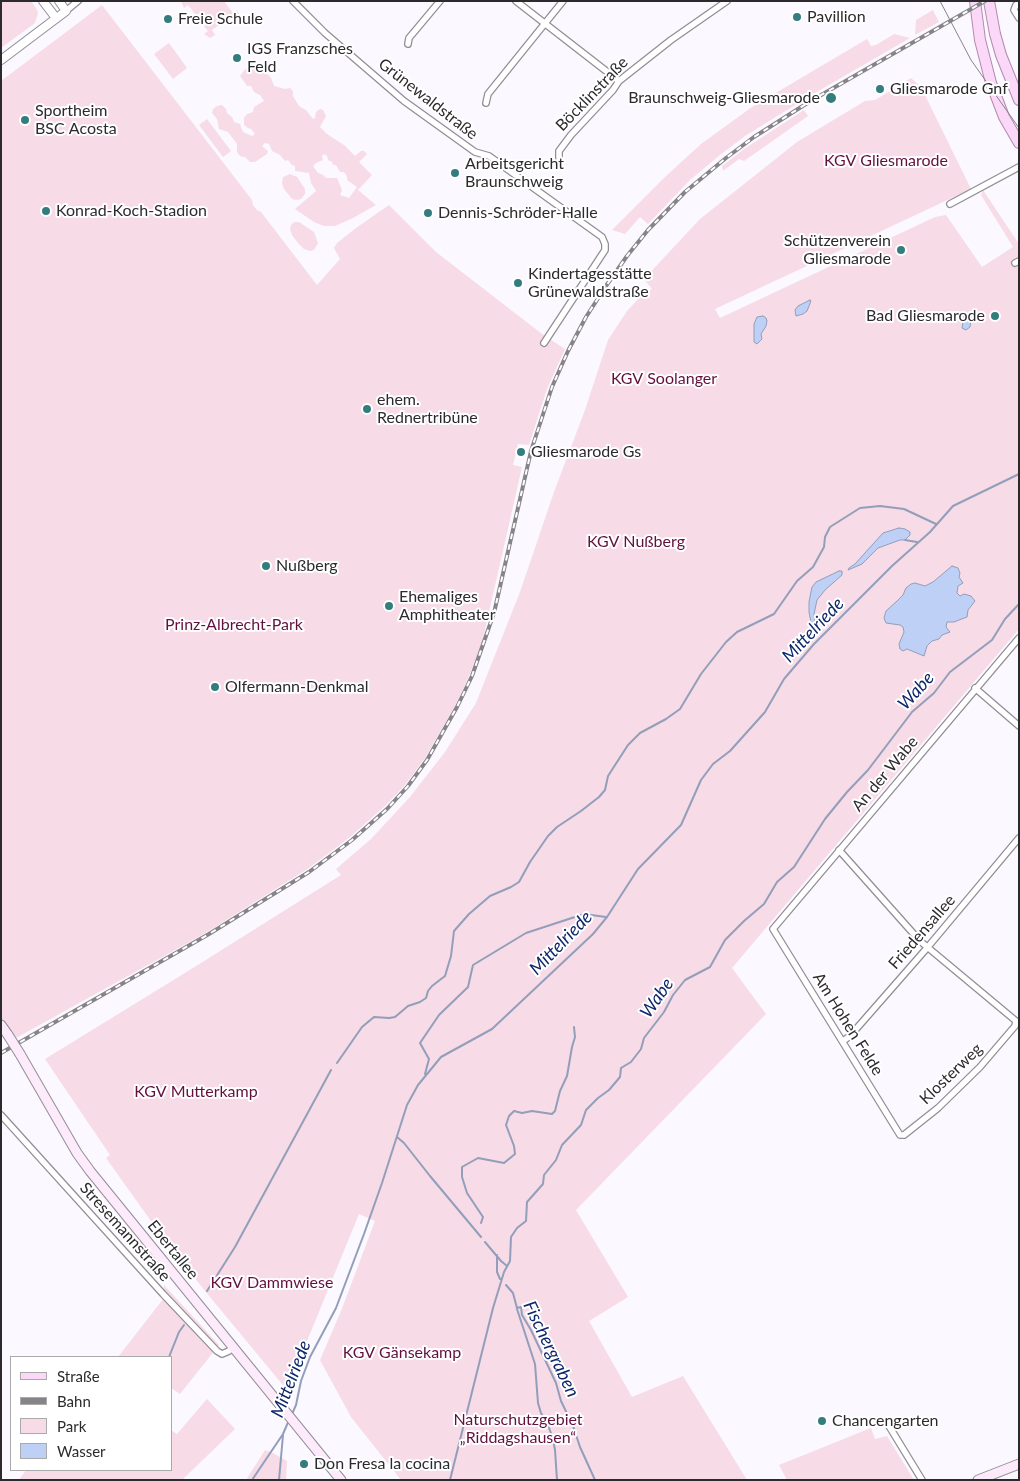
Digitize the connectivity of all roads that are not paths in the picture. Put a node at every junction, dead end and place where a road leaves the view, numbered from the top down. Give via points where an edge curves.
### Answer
1 (43, 1) edge
2 (59, 1) edge
3 (78, 1) edge
4 (293, 1) edge
5 (440, 1) edge
6 (516, 1) edge
7 (563, 1) edge
8 (727, 1) edge
9 (974, 1) edge
10 (989, 1) edge
11 (1019, 3) edge
12 (66, 10) junction
13 (56, 18) junction
14 (1019, 18) edge
15 (544, 23) junction
16 (408, 44) dead end
17 (1, 60) edge
18 (619, 81) junction
19 (1019, 100) edge
20 (486, 102) dead end
21 (1019, 143) edge
22 (559, 158) dead end
23 (1019, 167) edge
24 (950, 204) dead end
25 (544, 343) dead end
26 (1019, 638) edge
27 (975, 688) junction
28 (1019, 726) edge
29 (1019, 838) edge
30 (839, 850) junction
31 (773, 929) joint
32 (927, 948) junction
33 (1, 1026) edge
34 (843, 1041) junction
35 (1, 1115) edge
36 (900, 1135) joint
37 (233, 1346) junction
38 (889, 1426) dead end
39 (1019, 1464) edge
40 (341, 1480) edge
41 (922, 1480) edge
42 (978, 1480) edge

1 - 13 street
2 - 12 street
3 - 12 street
4 - 25 street, Grünewaldstraße via 404,101 475,152 489,156 602,237 605,250
5 - 16 street via 409,38
6 - 15 street
7 - 15 street
8 - 18 street, Böcklinstraße
9 - 21 main road via 991,83 1004,117
10 - 19 main road via 1001,55
11 - 14 street via 1014,10
12 - 13 street
13 - 17 street
15 - 18 street
15 - 20 street via 488,94
18 - 22 street, Böcklinstraße via 571,135 559,151
23 - 24 street
26 - 27 street, An der Wabe
27 - 28 street
27 - 30 street, An der Wabe
29 - 32 street, Friedensallee
30 - 31 street, An der Wabe
30 - 32 street
31 - 34 street, Am Hohen Felde
32 - 34 street, Friedensallee
32 - 36 street, Klosterweg via 1016,1021 980,1067 951,1096
33 - 37 main road, Ebertallee, bridge via 90,1171
34 - 36 street, Am Hohen Felde
35 - 37 street, Stresemannstraße via 217,1351 222,1354
37 - 40 main road, Ebertallee
38 - 41 street
39 - 42 main road

